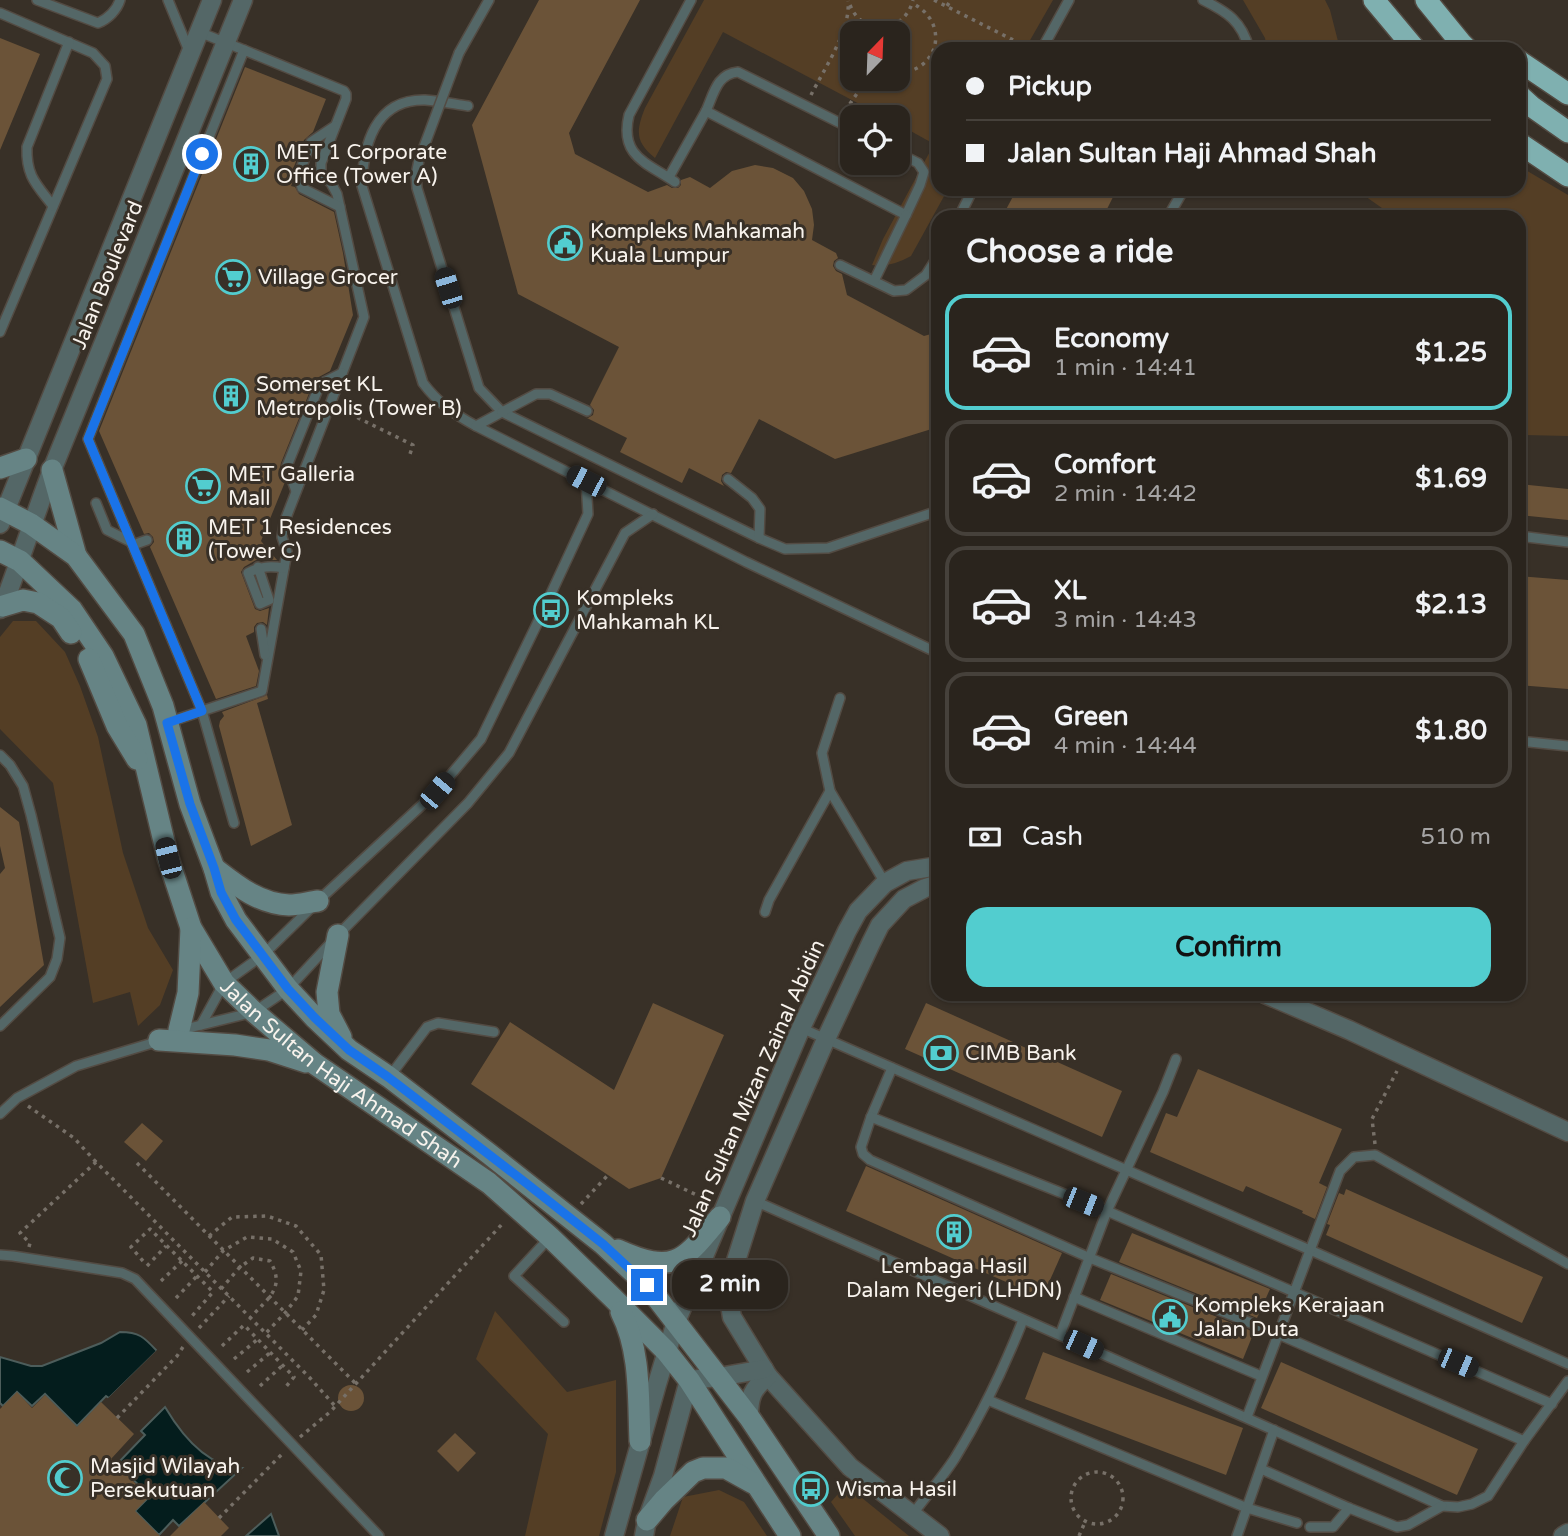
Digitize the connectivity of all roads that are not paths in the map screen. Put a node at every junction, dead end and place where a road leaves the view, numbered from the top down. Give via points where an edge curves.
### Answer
1 (37, 0) edge
2 (120, 0) edge
3 (168, 0) edge
4 (212, 0) edge
5 (243, 0) edge
6 (489, 0) edge
7 (691, 0) edge
8 (1069, 0) edge
9 (1203, 0) edge
10 (1374, 0) edge
11 (1426, 0) edge
12 (0, 13) edge
13 (198, 32) junction
14 (225, 42) junction
15 (1046, 42) edge
16 (1247, 42) edge
17 (1409, 42) edge
18 (1461, 42) edge
19 (69, 43) junction
20 (243, 50) junction
21 (190, 52) junction
22 (1526, 66) edge
23 (1568, 94) edge
24 (1526, 101) edge
25 (468, 106) dead end
26 (706, 111) junction
27 (840, 122) edge
28 (335, 126) junction
29 (1568, 132) edge
30 (1526, 148) edge
31 (910, 159) edge
32 (1568, 176) edge
33 (53, 206) junction
34 (341, 210) junction
35 (906, 215) junction
36 (339, 233) dead end
37 (840, 265) dead end
38 (931, 267) edge
39 (874, 281) junction
40 (0, 332) edge
41 (342, 373) junction
42 (587, 411) dead end
43 (502, 412) junction
44 (477, 426) junction
45 (26, 459) junction
46 (0, 468) edge
47 (52, 470) junction
48 (728, 479) dead end
49 (586, 481) junction
50 (296, 491) junction
51 (96, 503) dead end
52 (931, 513) edge
53 (2, 514) edge
54 (653, 514) junction
55 (31, 524) junction
56 (1526, 537) edge
57 (759, 538) junction
58 (147, 540) dead end
59 (1568, 542) edge
60 (132, 544) junction
61 (0, 551) edge
62 (76, 556) junction
63 (20, 561) junction
64 (258, 567) dead end
65 (284, 568) junction
66 (1, 607) edge
67 (261, 629) dead end
68 (931, 647) edge
69 (267, 664) junction
70 (840, 698) dead end
71 (202, 711) junction
72 (167, 723) junction
73 (1526, 742) edge
74 (1568, 746) edge
75 (0, 755) edge
76 (149, 779) junction
77 (830, 791) junction
78 (234, 823) dead end
79 (931, 867) edge
80 (214, 868) junction
81 (885, 883) junction
82 (931, 886) edge
83 (318, 901) junction
84 (765, 912) dead end
85 (191, 928) junction
86 (338, 935) junction
87 (263, 955) junction
88 (224, 983) junction
89 (288, 989) junction
90 (1281, 1001) edge
91 (1305, 1001) edge
92 (254, 1012) junction
93 (201, 1025) junction
94 (0, 1027) edge
95 (802, 1028) junction
96 (178, 1030) junction
97 (1349, 1030) junction
98 (494, 1032) dead end
99 (826, 1039) junction
100 (159, 1041) junction
101 (349, 1050) junction
102 (1176, 1059) dead end
103 (315, 1064) junction
104 (892, 1068) junction
105 (388, 1077) junction
106 (0, 1114) edge
107 (871, 1117) junction
108 (1546, 1123) junction
109 (1568, 1124) edge
110 (1568, 1132) edge
111 (1125, 1169) junction
112 (755, 1201) junction
113 (1107, 1211) junction
114 (720, 1217) junction
115 (550, 1237) junction
116 (603, 1244) junction
117 (1310, 1250) junction
118 (0, 1255) edge
119 (1090, 1258) junction
120 (1568, 1264) edge
121 (1294, 1292) junction
122 (1074, 1297) junction
123 (613, 1298) junction
124 (1023, 1320) junction
125 (564, 1322) dead end
126 (676, 1322) junction
127 (1278, 1334) junction
128 (1060, 1335) junction
129 (666, 1351) junction
130 (1568, 1364) edge
131 (766, 1372) junction
132 (1261, 1376) junction
133 (719, 1377) junction
134 (689, 1380) junction
135 (1568, 1381) edge
136 (988, 1400) junction
137 (1552, 1404) junction
138 (749, 1417) junction
139 (1247, 1417) junction
140 (1275, 1430) junction
141 (640, 1441) junction
142 (1524, 1441) junction
143 (1261, 1469) junction
144 (755, 1484) junction
145 (1442, 1506) junction
146 (1247, 1508) junction
147 (1349, 1508) junction
148 (912, 1515) junction
149 (1297, 1523) dead end
150 (1310, 1527) dead end
151 (646, 1528) edge
152 (1568, 1534) edge
153 (379, 1536) edge
154 (614, 1536) edge
155 (790, 1536) edge
156 (829, 1536) edge
157 (940, 1536) edge
158 (1237, 1536) edge
159 (1563, 1536) edge

1 - 2 lane via 98,23
3 - 21 lane
4 - 13 street, Jalan Boulevard
5 - 14 street, Jalan Boulevard
6 - 43 lane, bridge via 459,52 416,174 479,388
7 - 26 lane via 629,115 634,154 672,180
8 - 15 lane
9 - 16 lane via 1236,21
10 - 17 highway
11 - 18 highway
12 - 19 lane
13 - 14 lane
13 - 21 street, Jalan Boulevard
14 - 20 lane
14 - 47 street, Jalan Boulevard
19 - 33 lane via 27,147 33,181
19 - 33 lane via 93,53 104,66 107,79
20 - 28 lane via 344,91 346,99
20 - 60 lane via 88,439
21 - 45 street, Jalan Boulevard
22 - 23 highway
24 - 29 highway
25 - 44 lane via 425,100 394,106 377,123 366,152 362,186 423,383 434,398
26 - 27 lane via 719,81 738,72
26 - 35 lane
28 - 34 lane via 321,174 331,183
28 - 34 lane via 311,142 299,174 302,188
30 - 32 highway
31 - 35 lane via 924,172
33 - 40 lane
34 - 36 lane
34 - 41 lane via 364,317
35 - 39 lane
37 - 39 lane
38 - 39 lane via 906,290 894,291
41 - 50 lane
41 - 50 lane via 320,384 287,466
42 - 43 lane via 550,394 536,394
43 - 44 lane
43 - 57 lane
44 - 49 lane
45 - 46 street
45 - 53 street, Jalan Boulevard
47 - 55 street, Jalan Boulevard
47 - 62 street
48 - 57 lane via 760,509
49 - 54 lane
49 - 83 lane via 588,514 481,739 437,791
50 - 65 lane via 284,523
51 - 60 lane via 107,530
52 - 57 lane via 828,548 785,549
53 - 55 street, Jalan Sultan Haji Ahmad Shah
54 - 68 lane
54 - 86 lane via 625,533 509,753 468,803
55 - 62 street, Jalan Sultan Haji Ahmad Shah
55 - 63 street, Jalan Boulevard
56 - 59 lane
58 - 60 lane
60 - 71 lane
61 - 63 street, Jalan Sultan Haji Ahmad Shah
62 - 72 street, Jalan Sultan Haji Ahmad Shah via 134,634
63 - 66 street, Jalan Boulevard
63 - 76 street, Jalan Sultan Haji Ahmad Shah via 72,610 103,656 136,725
64 - 65 lane
65 - 69 lane
66 - 76 street via 23,600 38,603 61,618 92,664 117,726
67 - 69 lane
69 - 71 lane via 262,691
70 - 77 lane via 822,753
71 - 72 lane
71 - 78 lane
72 - 80 street, Jalan Sultan Haji Ahmad Shah
73 - 74 lane
75 - 94 lane via 23,786 60,938 50,977
76 - 85 street, Jalan Sultan Haji Ahmad Shah
77 - 81 lane
77 - 84 lane
79 - 81 street, Jalan Sultan Mizan Zainal Abidin via 907,871
80 - 83 street via 268,902
80 - 87 street, Jalan Sultan Haji Ahmad Shah via 236,920
81 - 95 street, Jalan Sultan Mizan Zainal Abidin via 858,911
82 - 99 street via 904,899 880,925
83 - 87 lane
85 - 88 street, Jalan Sultan Haji Ahmad Shah
85 - 96 street via 188,993
86 - 89 lane
86 - 101 street via 327,992 329,1014
87 - 88 lane
87 - 89 street, Jalan Sultan Haji Ahmad Shah
88 - 92 street, Jalan Sultan Haji Ahmad Shah
88 - 93 lane
89 - 92 lane
89 - 101 street, Jalan Sultan Haji Ahmad Shah
90 - 97 street
91 - 97 street
92 - 93 lane
92 - 103 street, Jalan Sultan Haji Ahmad Shah
93 - 96 lane
95 - 99 lane
95 - 114 street, Jalan Sultan Mizan Zainal Abidin
96 - 100 lane
97 - 108 street
98 - 105 lane via 438,1023 427,1027
99 - 104 lane
99 - 112 street
100 - 103 street via 235,1045
100 - 106 lane via 76,1066 17,1098
101 - 105 street, Jalan Sultan Haji Ahmad Shah
102 - 111 lane
103 - 115 street, Jalan Sultan Haji Ahmad Shah via 489,1183
104 - 107 lane
104 - 111 lane
105 - 116 street, Jalan Sultan Haji Ahmad Shah
107 - 113 lane
107 - 119 lane via 861,1147 870,1160
108 - 109 lane
108 - 110 street
111 - 113 lane
111 - 117 lane
112 - 124 lane
112 - 131 street via 729,1283 729,1298 733,1317
113 - 119 lane
113 - 121 lane
114 - 116 street via 677,1261 644,1261
114 - 126 street, Jalan Sultan Mizan Zainal Abidin
115 - 123 street, Jalan Sultan Haji Ahmad Shah
115 - 125 lane via 514,1276
116 - 126 street, Jalan Sultan Haji Ahmad Shah via 647,1285
117 - 120 lane via 1340,1171 1354,1157 1376,1155
117 - 121 lane
117 - 130 lane
118 - 153 lane via 122,1273 135,1279
119 - 122 lane
119 - 127 lane
121 - 127 lane
121 - 137 lane
122 - 128 lane
122 - 132 lane
123 - 129 street, Jalan Sultan Haji Ahmad Shah
123 - 141 street via 632,1336
124 - 128 lane
124 - 136 lane
126 - 129 street, Jalan Sultan Mizan Zainal Abidin
126 - 133 street, Jalan Sultan Haji Ahmad Shah
127 - 132 lane
127 - 142 lane
128 - 139 lane
129 - 134 street, Jalan Sultan Haji Ahmad Shah
129 - 141 street, Jalan Sultan Mizan Zainal Abidin
131 - 133 street
131 - 138 street via 752,1393
131 - 148 street via 850,1467
132 - 139 lane
133 - 134 street
133 - 138 street, Jalan Sultan Haji Ahmad Shah
134 - 144 street, Jalan Sultan Haji Ahmad Shah
134 - 151 street
135 - 137 lane
136 - 146 lane
136 - 148 lane via 954,1460
137 - 142 lane
138 - 156 street, Jalan Sultan Haji Ahmad Shah
139 - 140 lane
140 - 143 lane
140 - 145 lane
141 - 154 street, Jalan Sultan Mizan Zainal Abidin
142 - 145 lane via 1488,1496 1472,1504
143 - 146 lane
143 - 147 lane
144 - 151 street via 726,1468 693,1472 664,1500
144 - 155 street, Jalan Sultan Haji Ahmad Shah
145 - 147 lane via 1397,1527
146 - 149 lane
146 - 158 lane
147 - 150 lane via 1333,1527
148 - 157 street
152 - 159 street

